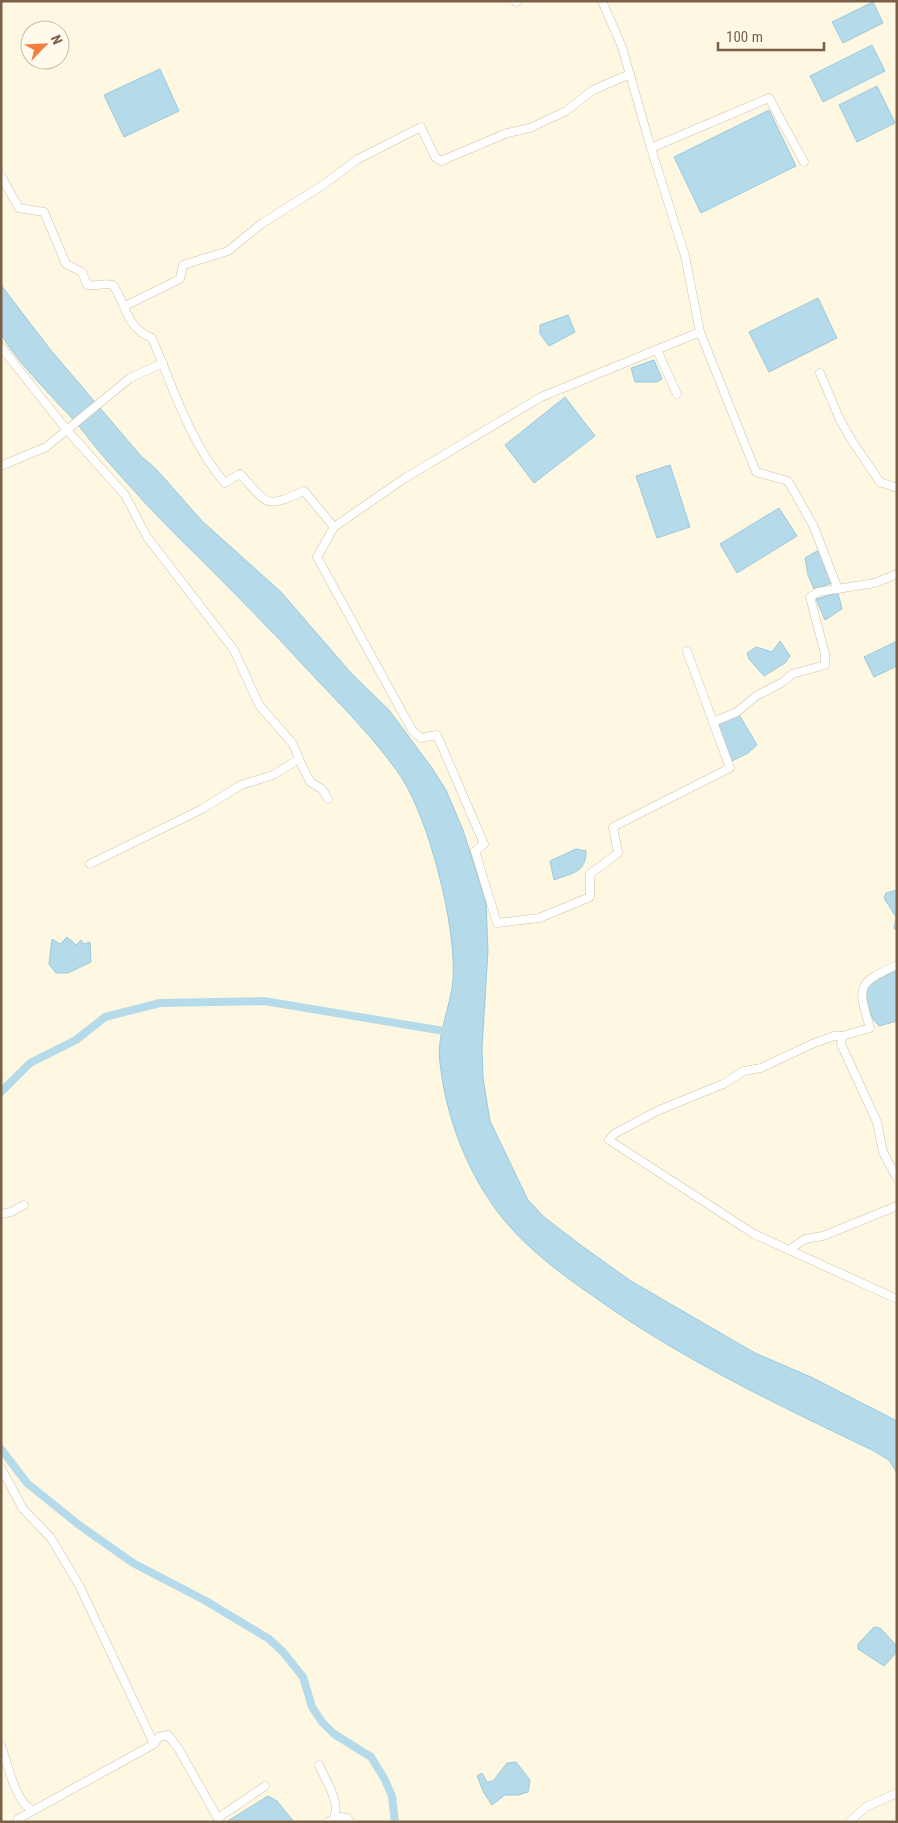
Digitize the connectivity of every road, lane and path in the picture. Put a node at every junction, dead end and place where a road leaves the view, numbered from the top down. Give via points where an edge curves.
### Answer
1 (602, 1) edge
2 (630, 74) junction
3 (651, 148) junction
4 (804, 162) dead end
5 (1, 176) edge
6 (125, 306) junction
7 (700, 332) junction
8 (1, 346) edge
9 (657, 350) junction
10 (163, 363) junction
11 (820, 373) dead end
12 (677, 394) dead end
13 (68, 427) junction
14 (1, 466) edge
15 (897, 488) edge
16 (334, 527) junction
17 (897, 574) edge
18 (838, 589) junction
19 (687, 652) dead end
20 (713, 722) junction
21 (299, 760) junction
22 (328, 799) dead end
23 (90, 864) dead end
24 (897, 965) edge
25 (842, 1036) junction
26 (897, 1178) edge
27 (24, 1205) dead end
28 (897, 1206) edge
29 (1, 1214) edge
30 (789, 1250) junction
31 (897, 1299) edge
32 (1, 1468) edge
33 (154, 1744) junction
34 (1, 1746) edge
35 (319, 1765) dead end
36 (265, 1786) dead end
37 (897, 1793) edge
38 (33, 1810) junction
39 (219, 1820) edge
40 (331, 1820) edge
41 (20, 1822) edge
42 (350, 1822) edge
43 (849, 1822) edge

1 - 2 street
2 - 3 street
2 - 6 street via 593,90 566,111 530,128 507,133 441,161 435,157 421,127 358,159 261,224 228,251 183,265 180,280
3 - 4 street via 769,98
3 - 7 street via 685,256
5 - 6 street via 19,208 44,212 66,264 82,272 87,285 112,285
6 - 10 street via 130,324 152,338
7 - 9 street
7 - 18 street via 756,472 788,481 813,525
8 - 13 street
9 - 12 street
9 - 16 street via 541,397 406,478
10 - 13 street via 130,378
10 - 16 street via 183,412 212,468 225,484 240,474 264,500 276,503 304,491
11 - 15 street via 854,444 880,482
13 - 14 street via 46,447
13 - 21 street via 125,495 147,537 234,650 259,705 293,744
16 - 20 street via 317,557 412,730 421,738 436,735 484,844 475,851 497,923 539,918 590,897 590,874 618,853 613,827 730,768
17 - 18 street via 875,583
18 - 20 street via 818,592 810,597 825,665 792,674 737,712
19 - 20 street
21 - 22 street via 310,782 322,789
21 - 23 street via 273,775 241,785 202,809
24 - 25 street via 863,986 860,995 870,1028
25 - 26 street via 841,1044 877,1122 882,1152
25 - 30 street via 812,1044 761,1068 744,1071 705,1092 657,1111 614,1134 610,1140 754,1234
27 - 29 street
28 - 30 street via 823,1236 805,1239
30 - 31 street
32 - 33 street via 23,1509 51,1538 80,1587
33 - 38 street
33 - 39 street via 159,1737 168,1735
34 - 38 street via 20,1800
35 - 40 street via 336,1804 336,1813
36 - 39 street
37 - 43 street via 866,1807
38 - 41 street via 18,1819
40 - 42 street via 341,1817

